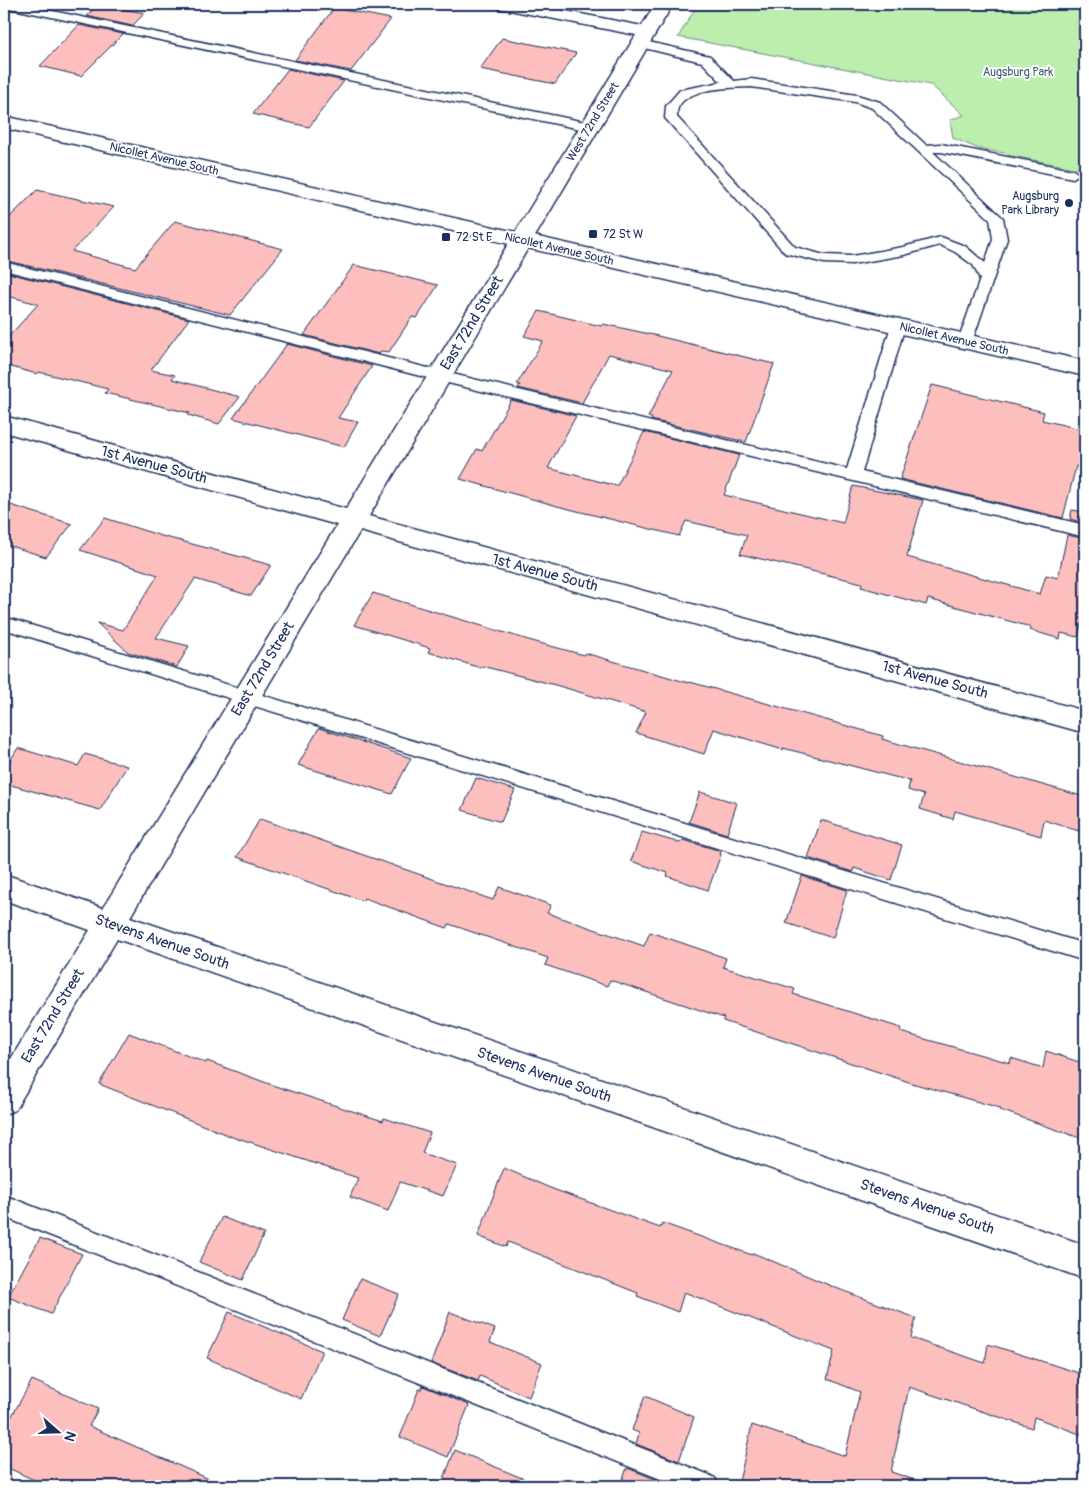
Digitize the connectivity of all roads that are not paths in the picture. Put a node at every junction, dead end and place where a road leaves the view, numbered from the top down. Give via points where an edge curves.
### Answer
1 (4, 4) edge
2 (504, 4) edge
3 (664, 4) edge
4 (643, 38) junction
5 (730, 84) junction
6 (4, 122) edge
7 (590, 127) junction
8 (923, 149) junction
9 (1073, 174) dead end
10 (522, 240) junction
11 (4, 266) edge
12 (986, 278) junction
13 (898, 326) junction
14 (965, 342) junction
15 (1085, 369) edge
16 (440, 376) junction
17 (4, 424) edge
18 (853, 475) junction
19 (354, 520) junction
20 (1085, 531) edge
21 (4, 622) edge
22 (246, 697) junction
23 (1085, 722) edge
24 (4, 887) edge
25 (109, 923) junction
26 (1085, 953) edge
27 (4, 1099) edge
28 (4, 1206) edge
29 (1085, 1262) edge
30 (707, 1486) edge

1 - 7 lane
2 - 4 street
3 - 4 street, West 72nd Street
4 - 5 lane via 706,59
4 - 7 street, West 72nd Street
5 - 8 lane via 751,83 857,99 876,105
5 - 12 lane via 684,93 672,106 671,118 790,250 824,259 852,260 904,252 940,241 960,249 978,263
6 - 10 street, Nicollet Avenue South
7 - 10 street, West 72nd Street
8 - 9 lane via 941,148
8 - 12 lane via 996,218 1000,238
10 - 13 street, Nicollet Avenue South
10 - 16 street, East 72nd Street
11 - 16 lane
12 - 14 lane
13 - 14 street, Nicollet Avenue South
13 - 18 lane
14 - 15 street, Nicollet Avenue South
16 - 18 lane
16 - 19 street, East 72nd Street
17 - 19 street, 1st Avenue South
18 - 20 lane
19 - 22 street, East 72nd Street
19 - 23 street, 1st Avenue South
21 - 22 lane
22 - 25 street, East 72nd Street
22 - 26 lane
24 - 25 street, Stevens Avenue South
25 - 27 street, East 72nd Street
25 - 29 street, Stevens Avenue South
28 - 30 lane

